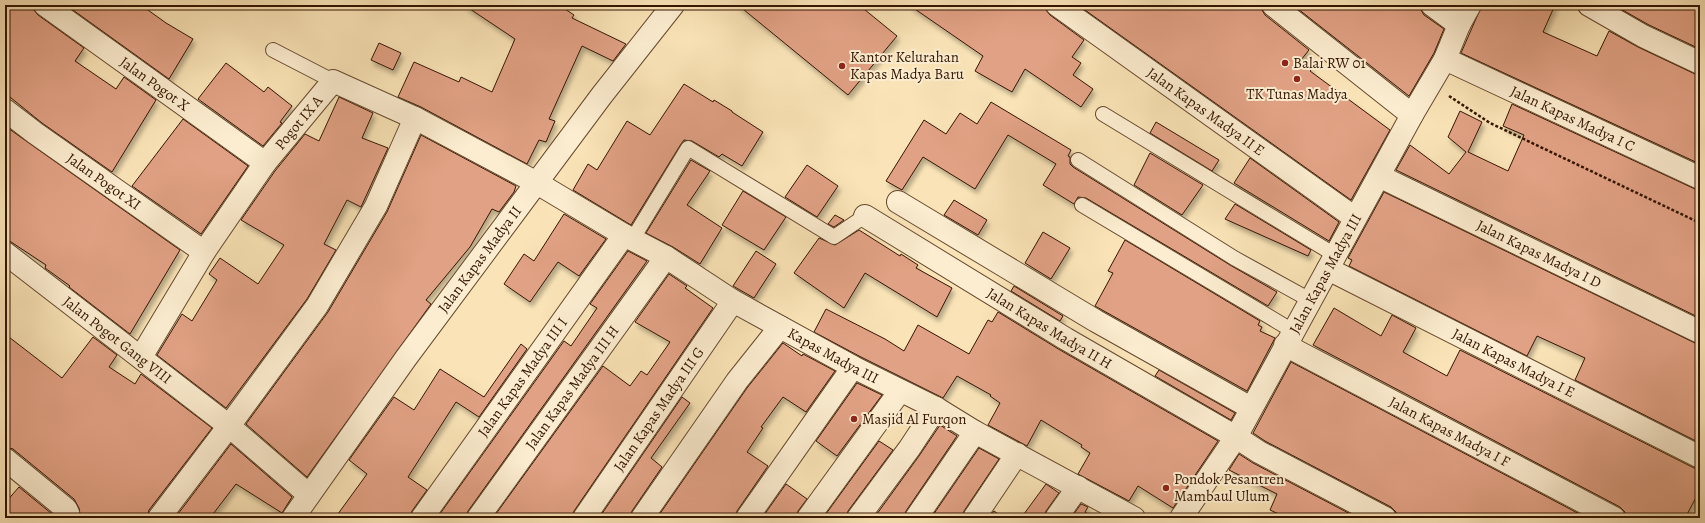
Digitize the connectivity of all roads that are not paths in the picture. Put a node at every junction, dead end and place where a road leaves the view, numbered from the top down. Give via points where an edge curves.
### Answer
1 (45, 5) edge
2 (674, 5) edge
3 (1057, 5) edge
4 (1273, 5) edge
5 (1432, 5) edge
6 (1470, 5) edge
7 (1590, 5) edge
8 (1459, 25) junction
9 (273, 50) dead end
10 (1445, 59) junction
11 (1700, 63) edge
12 (332, 81) junction
13 (5, 110) edge
14 (1103, 114) dead end
15 (1412, 115) junction
16 (415, 118) junction
17 (1078, 160) dead end
18 (264, 163) junction
19 (1379, 176) junction
20 (1700, 178) edge
21 (537, 183) junction
22 (898, 202) dead end
23 (1082, 205) dead end
24 (865, 216) joint
25 (1355, 218) junction
26 (628, 238) junction
27 (204, 252) junction
28 (5, 253) edge
29 (666, 258) junction
30 (1332, 262) junction
31 (1008, 269) junction
32 (994, 295) junction
33 (1310, 300) junction
34 (733, 301) junction
35 (780, 327) junction
36 (1700, 332) edge
37 (1289, 338) junction
38 (141, 357) junction
39 (853, 367) junction
40 (900, 391) junction
41 (936, 408) junction
42 (1251, 408) junction
43 (229, 426) junction
44 (975, 432) junction
45 (1236, 436) junction
46 (1017, 454) junction
47 (1700, 457) edge
48 (5, 459) edge
49 (1078, 487) junction
50 (309, 495) junction
51 (66, 516) edge
52 (159, 518) edge
53 (293, 518) edge
54 (422, 518) edge
55 (478, 518) edge
56 (584, 518) edge
57 (642, 518) edge
58 (747, 518) edge
59 (808, 518) edge
60 (858, 518) edge
61 (916, 518) edge
62 (974, 518) edge
63 (1056, 518) edge
64 (1134, 518) edge
65 (1181, 518) edge
66 (1385, 518) edge
67 (1614, 518) edge

1 - 18 street, Jalan Pogot X
2 - 21 street, Jalan Kapas Madya II via 602,95
3 - 25 street, Jalan Kapas Madya II E
4 - 15 street
5 - 8 street
6 - 8 street, Jalan Kapas Madya III
7 - 11 street via 1643,36
8 - 10 street, Jalan Kapas Madya III
9 - 12 lane
10 - 15 street, Jalan Kapas Madya III
10 - 20 street, Jalan Kapas Madya I C
12 - 16 street, Pogot IX A
12 - 18 street, Pogot IX A
13 - 27 street, Jalan Pogot XI
14 - 30 lane
15 - 19 street, Jalan Kapas Madya III
16 - 21 street, Pogot IX A
16 - 43 street via 376,206 317,306
17 - 33 lane via 1234,258
18 - 27 street, Pogot IX A
19 - 25 street, Jalan Kapas Madya III
19 - 36 street, Jalan Kapas Madya I D
21 - 26 street, Kapas Madya III
21 - 50 street, Jalan Kapas Madya II via 406,358
22 - 31 street, Jalan Kapas Madya II H
23 - 37 lane
24 - 26 lane via 834,237 688,148
24 - 32 street, Jalan Kapas Madya II H
25 - 30 street, Jalan Kapas Madya III
26 - 29 street, Kapas Madya III
26 - 54 street, Jalan Kapas Madya III I
27 - 38 street, Pogot IX A
28 - 38 street, Jalan Pogot Gang VIII
29 - 34 street, Kapas Madya III
29 - 55 street, Jalan Kapas Madya III H
30 - 33 street, Jalan Kapas Madya III
30 - 47 street, Jalan Kapas Madya I E
31 - 32 street
31 - 42 street, Jalan Kapas Madya II H
32 - 45 street, Jalan Kapas Madya II H
33 - 37 street, Jalan Kapas Madya III
34 - 35 street, Kapas Madya III
34 - 56 street, Jalan Kapas Madya III G
35 - 39 street, Kapas Madya III
35 - 57 street via 737,381
37 - 42 street, Jalan Kapas Madya III
37 - 67 street, Jalan Kapas Madya I F
38 - 43 street, Jalan Pogot Gang VIII
39 - 40 street, Kapas Madya III
39 - 58 street
40 - 41 street, Kapas Madya III
40 - 59 street
41 - 44 street, Kapas Madya III
41 - 60 street
42 - 45 street, Jalan Kapas Madya III
43 - 50 street, Jalan Pogot Gang VIII
43 - 52 street
44 - 46 street, Kapas Madya III
44 - 61 street
45 - 65 street, Jalan Kapas Madya III
45 - 66 street, Jalan Kapas Madya II H via 1259,452
46 - 49 street, Kapas Madya III
46 - 62 street
48 - 51 street via 66,509
49 - 63 street
49 - 64 street, Kapas Madya III
50 - 53 street, Jalan Kapas Madya II

